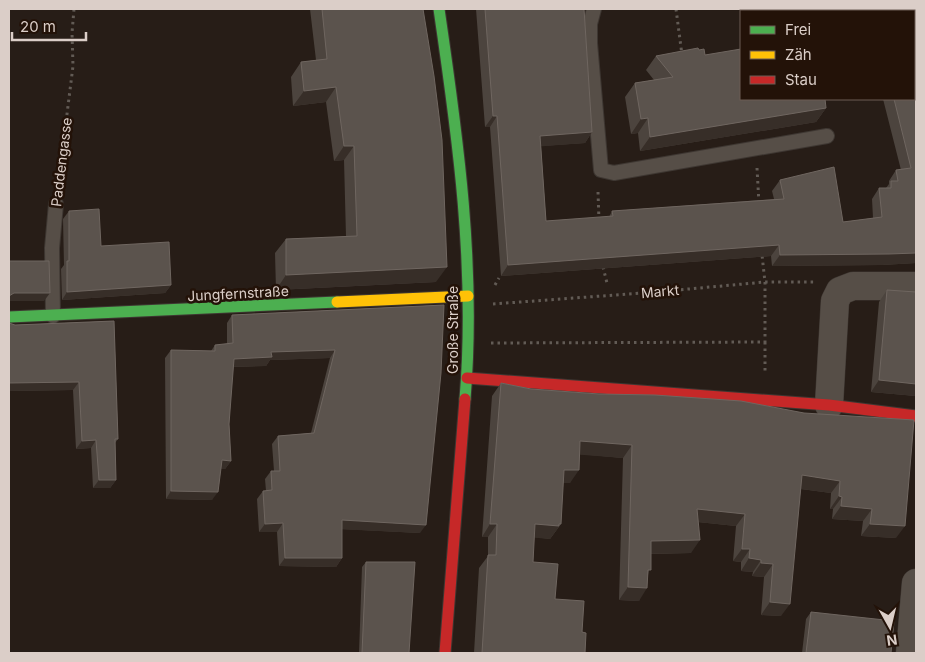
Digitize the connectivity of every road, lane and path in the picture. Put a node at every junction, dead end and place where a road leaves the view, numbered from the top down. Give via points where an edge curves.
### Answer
1 (74, 9) edge
2 (439, 9) edge
3 (594, 9) edge
4 (676, 9) edge
5 (682, 59) edge
6 (827, 136) dead end
7 (754, 150) junction
8 (598, 192) dead end
9 (56, 204) joint
10 (760, 209) edge
11 (599, 222) edge
12 (762, 247) edge
13 (600, 259) edge
14 (764, 282) junction
15 (607, 283) dead end
16 (853, 286) junction
17 (916, 286) edge
18 (468, 302) junction
19 (53, 316) junction
20 (9, 317) edge
21 (519, 342) dead end
22 (765, 342) junction
23 (467, 378) junction
24 (765, 400) junction
25 (829, 405) junction
26 (916, 416) edge
27 (916, 583) edge
28 (445, 653) edge
29 (910, 653) edge

1 - 9 path, Paddengasse via 73,66
2 - 18 street, Große Straße via 464,201
3 - 7 lane via 590,43 601,170 614,173
4 - 5 path
6 - 7 lane
7 - 10 path
8 - 11 path
9 - 19 lane, Paddengasse via 52,248
12 - 14 path
13 - 15 path
14 - 16 path, Markt
14 - 18 path, Markt
14 - 22 path
16 - 17 street
16 - 25 street via 840,291 835,301
18 - 19 street, Jungfernstraße
18 - 23 street, Große Straße
19 - 20 street, Jungfernstraße
21 - 22 path
22 - 24 path
23 - 24 street
23 - 28 street, Große Straße
24 - 25 street
25 - 26 street
27 - 29 street

